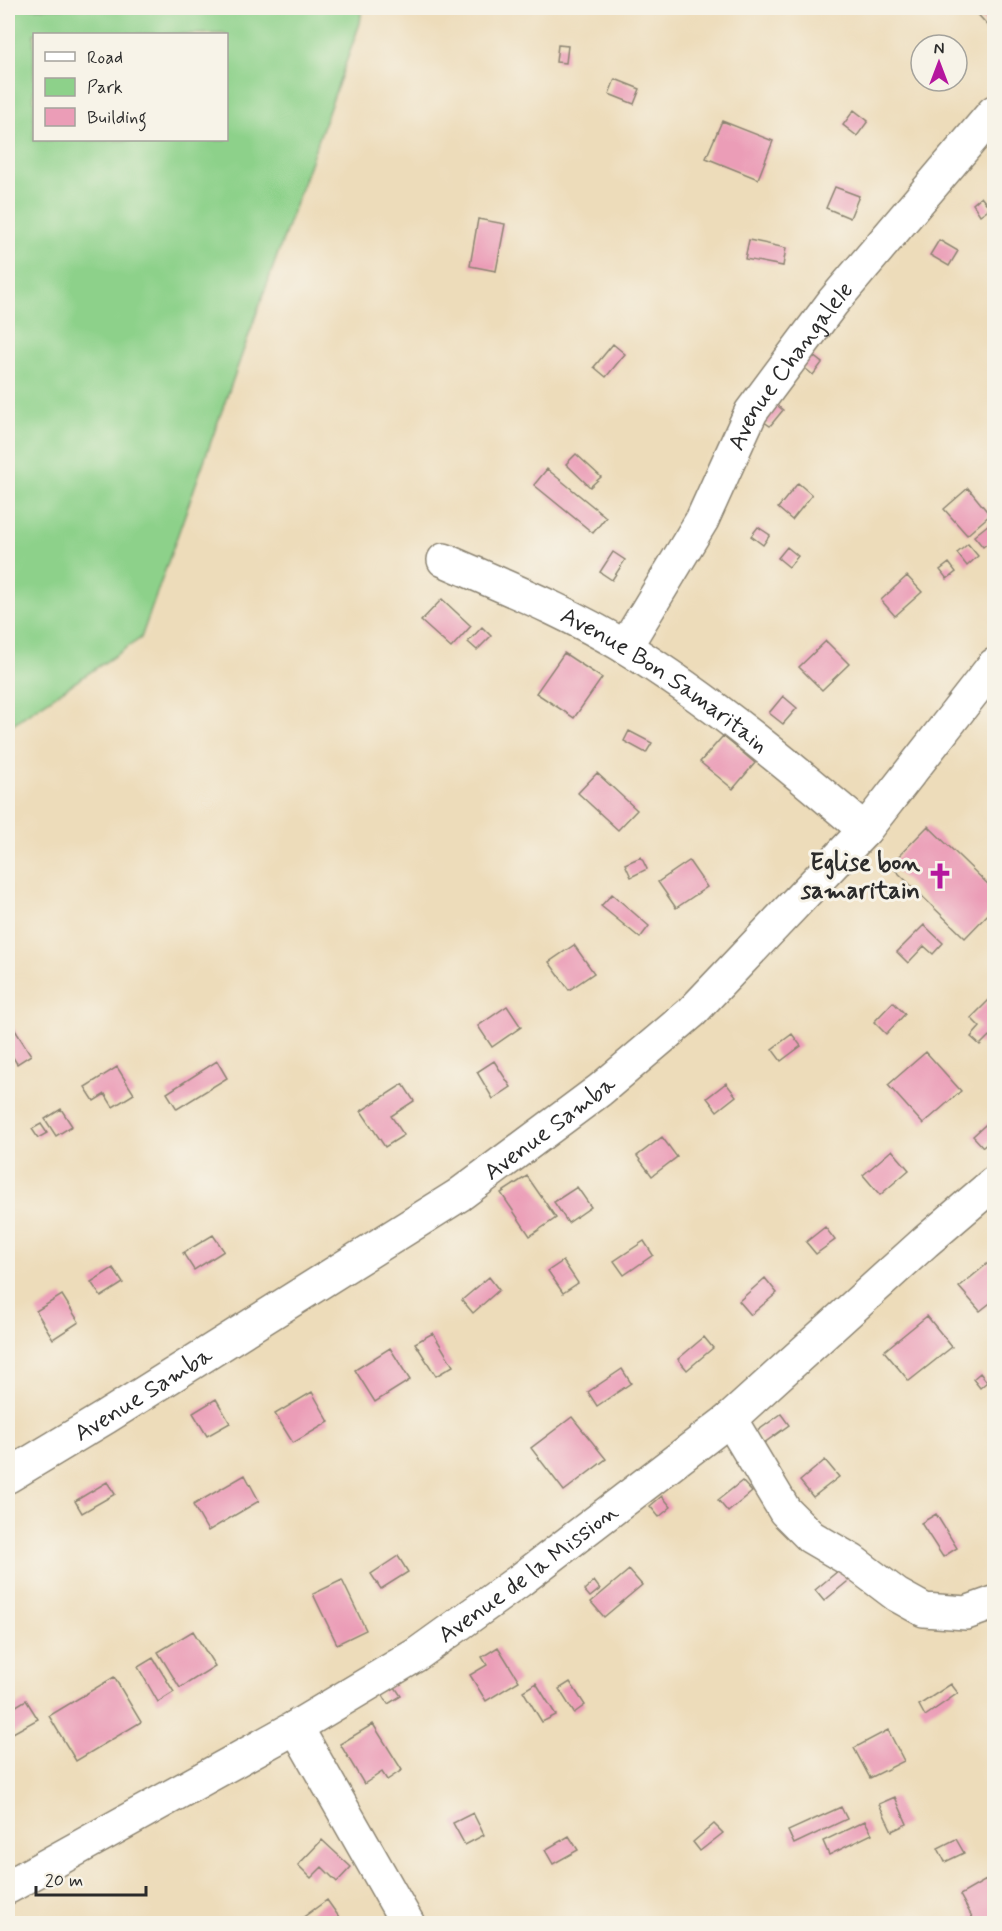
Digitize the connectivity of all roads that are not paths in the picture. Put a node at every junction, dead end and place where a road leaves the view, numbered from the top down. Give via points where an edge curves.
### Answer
1 (994, 112) edge
2 (444, 560) dead end
3 (625, 647) junction
4 (994, 665) edge
5 (865, 830) junction
6 (994, 1183) edge
7 (730, 1419) junction
8 (8, 1476) edge
9 (994, 1603) edge
10 (296, 1727) junction
11 (8, 1887) edge
12 (408, 1923) edge

1 - 3 street, Avenue Changalele via 833,302 751,412 702,520
2 - 3 street, Avenue Bon Samaritain via 550,607
3 - 5 street, Avenue Bon Samaritain via 751,734
4 - 5 street, Avenue Samba
5 - 8 street, Avenue Samba via 692,1012 600,1090 459,1195
6 - 7 street, Avenue de la Mission
7 - 9 street via 785,1511 812,1537 924,1610 966,1613
7 - 10 street, Avenue de la Mission via 416,1655
10 - 11 street, Avenue de la Mission
10 - 12 street

